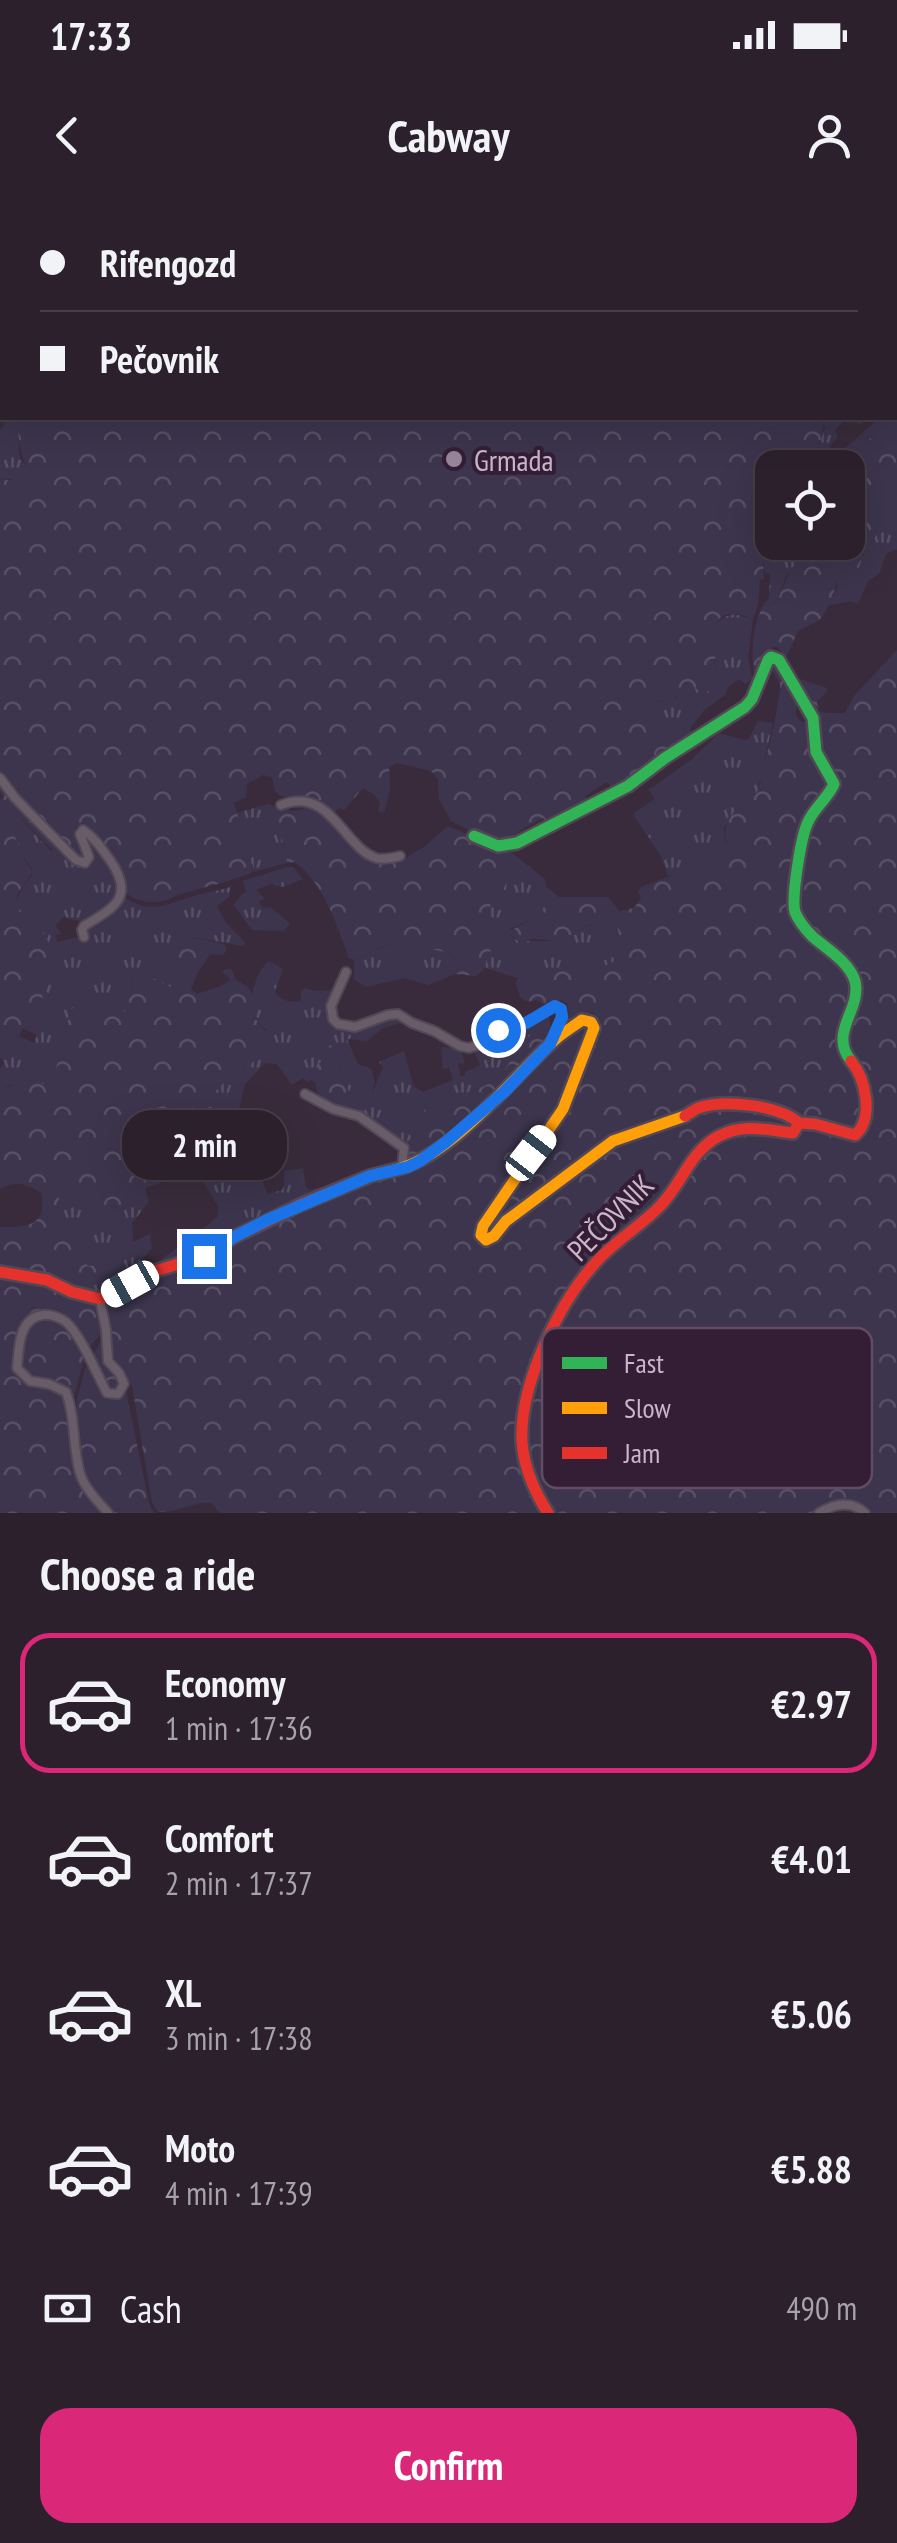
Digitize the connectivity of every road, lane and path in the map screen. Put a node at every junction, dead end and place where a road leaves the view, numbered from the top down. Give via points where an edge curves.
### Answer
1 (0, 778) edge
2 (280, 805) dead end
3 (474, 836) dead end
4 (400, 856) dead end
5 (84, 937) dead end
6 (346, 972) dead end
7 (550, 1044) junction
8 (305, 1094) dead end
9 (799, 1123) junction
10 (402, 1168) junction
11 (0, 1272) edge
12 (100, 1298) junction
13 (555, 1328) edge
14 (542, 1357) edge
15 (108, 1513) edge
16 (548, 1513) edge
17 (819, 1513) edge
18 (865, 1513) edge

1 - 5 street via 76,860 90,854 83,830 121,876 122,893 84,926
2 - 4 street via 292,800 319,808 368,854 380,860
3 - 9 street via 498,846 517,843 628,786 745,707 775,657 812,718 816,752 834,784 808,822 793,896 801,924 856,982 843,1047 862,1075 866,1112 855,1135
6 - 7 street via 331,1006 334,1019 347,1028 398,1014 469,1048 555,1006 562,1017
7 - 9 street, PEČOVNIK via 582,1020 592,1022 563,1109 483,1226 486,1240 613,1141 698,1108 772,1108
7 - 10 street, PEČOVNIK via 446,1142
8 - 10 street via 369,1122 404,1148
9 - 13 street, PEČOVNIK via 793,1132 736,1129 697,1150 664,1202 574,1288
10 - 12 street, PEČOVNIK via 302,1204 204,1256
11 - 12 street
12 - 15 street via 108,1361 124,1384 118,1394 107,1393 67,1323 54,1316 28,1322 18,1368 30,1381 66,1392 80,1474
14 - 16 street, PEČOVNIK via 522,1432 528,1475
17 - 18 street via 842,1504

